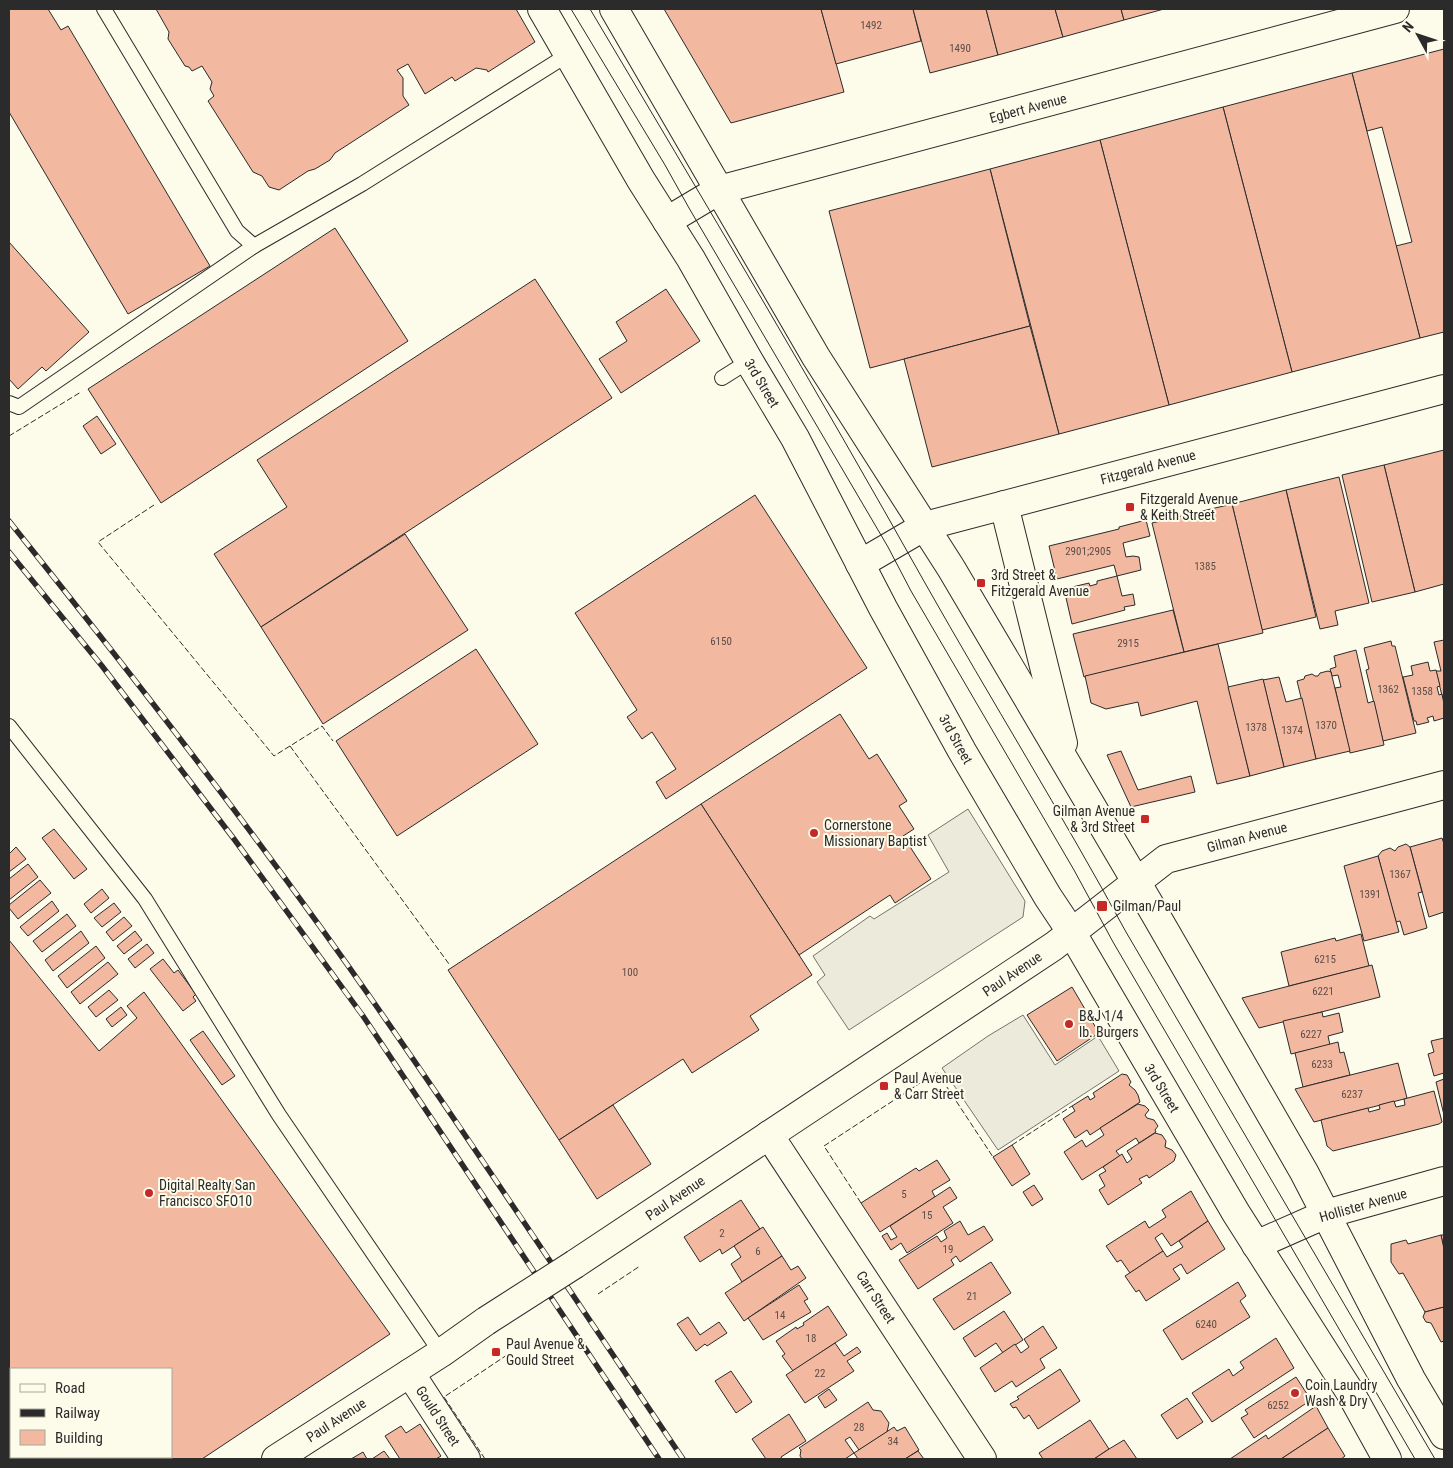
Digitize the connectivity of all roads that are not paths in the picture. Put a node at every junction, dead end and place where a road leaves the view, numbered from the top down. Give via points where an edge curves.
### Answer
1 (104, 9) edge
2 (542, 9) edge
3 (614, 9) edge
4 (1395, 9) edge
5 (569, 54) junction
6 (719, 190) junction
7 (667, 221) junction
8 (254, 246) junction
9 (749, 362) junction
10 (722, 378) dead end
11 (1444, 389) edge
12 (9, 403) edge
13 (1004, 505) junction
14 (925, 526) junction
15 (860, 564) junction
16 (9, 726) edge
17 (1071, 773) junction
18 (1444, 785) edge
19 (1136, 881) junction
20 (1072, 933) junction
21 (769, 1135) junction
22 (1444, 1182) edge
23 (1326, 1214) junction
24 (1256, 1245) junction
25 (441, 1352) junction
26 (410, 1373) junction
27 (1444, 1435) edge
28 (276, 1459) edge
29 (466, 1459) edge
30 (982, 1459) edge
31 (1387, 1459) edge

1 - 8 lane via 237,231
2 - 5 main road, 3rd Street
3 - 6 main road
4 - 6 main road, Egbert Avenue
5 - 7 main road, 3rd Street
5 - 8 lane via 362,184
6 - 7 main road, Egbert Avenue
6 - 14 main road via 816,357
7 - 9 main road, 3rd Street
8 - 12 lane via 19,407
9 - 10 lane
9 - 15 main road, 3rd Street via 795,438
11 - 13 main road, Fitzgerald Avenue
13 - 14 main road, Fitzgerald Avenue
13 - 17 main road
14 - 15 main road, Fitzgerald Avenue
14 - 17 main road
15 - 20 main road, 3rd Street via 962,751
16 - 25 lane via 145,899 279,1115
17 - 19 main road
18 - 19 main road, Gilman Avenue via 1166,859
19 - 20 main road, Gilman Avenue
19 - 23 main road
20 - 21 main road, Paul Avenue
20 - 24 main road, 3rd Street
21 - 25 main road, Paul Avenue, bridge
21 - 30 main road, Carr Street
22 - 23 main road, Hollister Avenue
23 - 24 main road, Hollister Avenue
23 - 27 main road via 1411,1379
24 - 31 main road, 3rd Street via 1350,1392
25 - 26 main road, Paul Avenue
26 - 28 main road, Paul Avenue
26 - 29 main road, Gould Street

